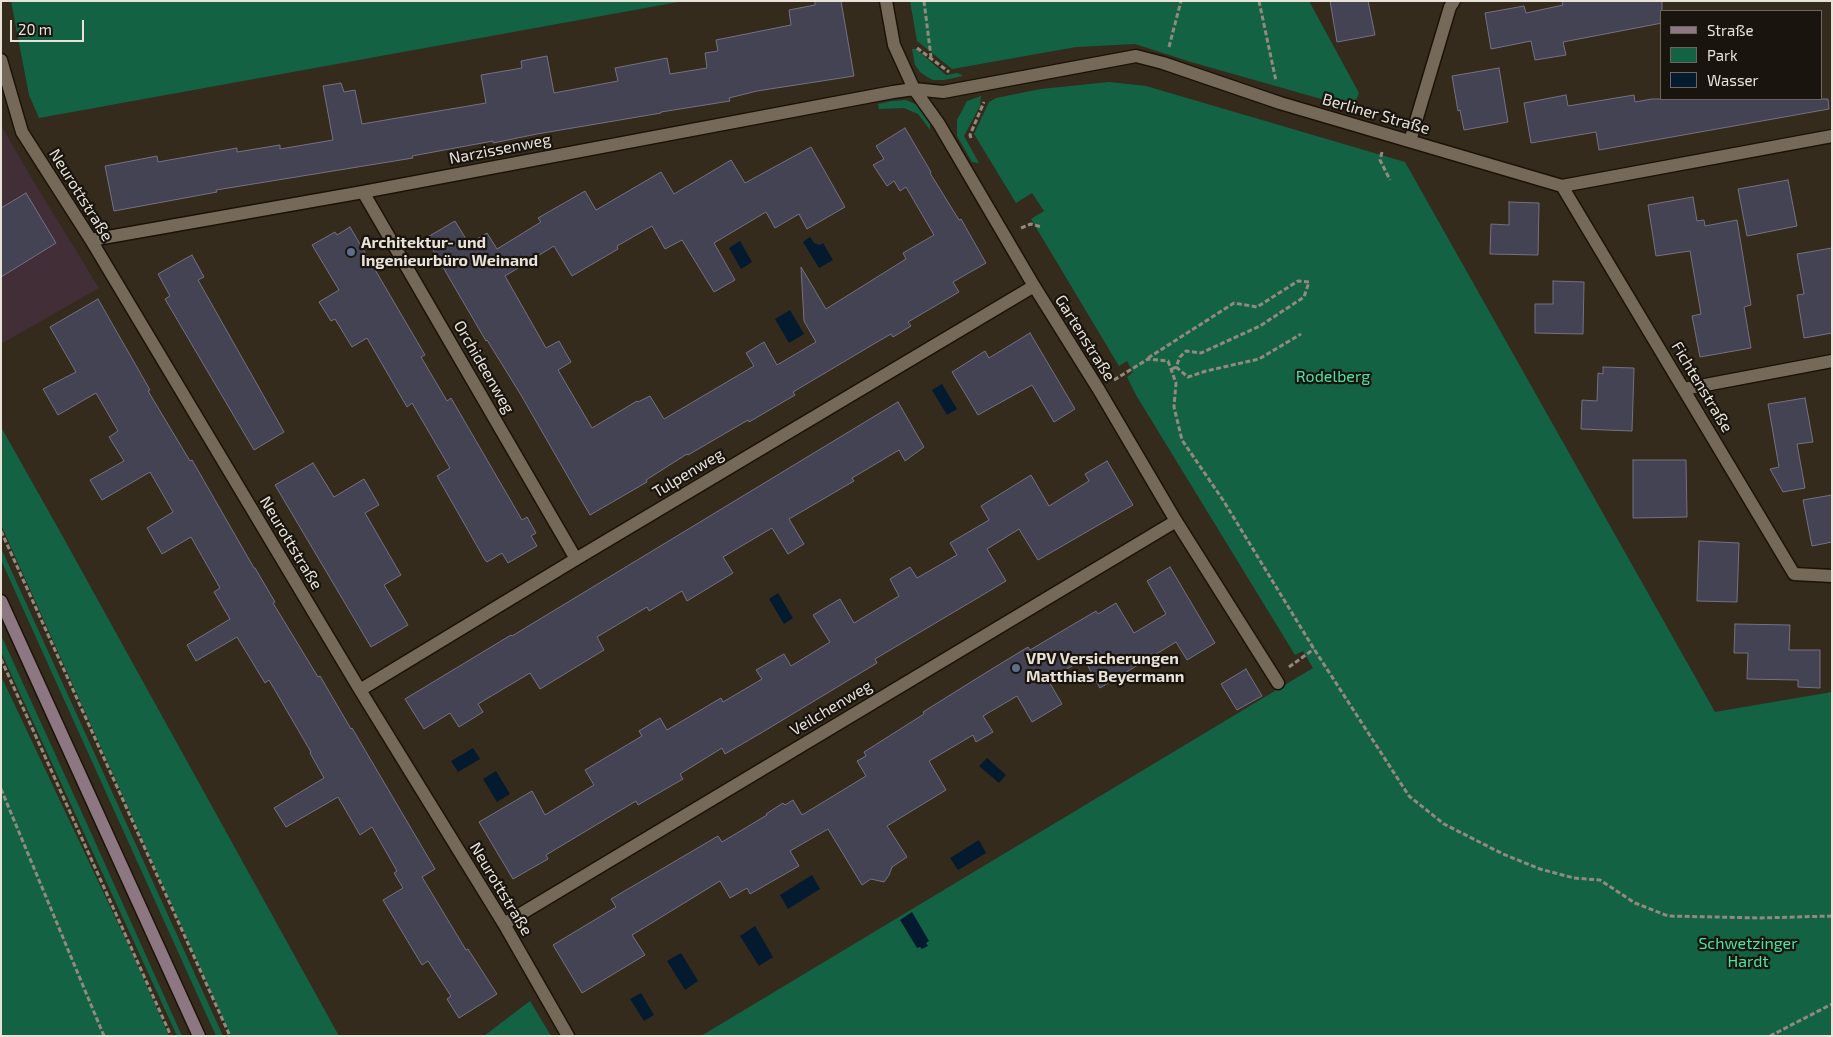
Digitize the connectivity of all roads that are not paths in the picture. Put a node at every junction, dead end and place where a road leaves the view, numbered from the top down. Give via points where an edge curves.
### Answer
1 (886, 1) edge
2 (1454, 1) edge
3 (1, 60) edge
4 (914, 88) junction
5 (1832, 136) edge
6 (1410, 141) junction
7 (1562, 186) junction
8 (363, 192) junction
9 (91, 240) junction
10 (1034, 286) junction
11 (1832, 361) edge
12 (1684, 388) junction
13 (1176, 521) junction
14 (576, 559) junction
15 (1832, 576) edge
16 (1, 601) edge
17 (1278, 684) dead end
18 (360, 690) junction
19 (504, 924) junction
20 (199, 1036) edge
21 (568, 1036) edge

1 - 4 street, Gartenstraße via 894,45
2 - 6 street
3 - 9 street, Neurottstraße via 22,132
4 - 6 street, Berliner Straße via 943,92 1136,56 1280,104
4 - 8 street, Narzissenweg
4 - 10 street, Gartenstraße via 939,124
5 - 7 street, Berliner Straße
6 - 7 street, Berliner Straße
7 - 12 street, Fichtenstraße
8 - 9 street, Narzissenweg
8 - 14 street, Orchideenweg
9 - 18 street, Neurottstraße
10 - 13 street, Gartenstraße
10 - 14 street, Tulpenweg
11 - 12 street
12 - 15 street, Fichtenstraße via 1794,574
13 - 17 street, Gartenstraße
13 - 19 street, Veilchenweg
14 - 18 street, Tulpenweg
16 - 20 street
18 - 19 street, Neurottstraße
19 - 21 street, Neurottstraße

